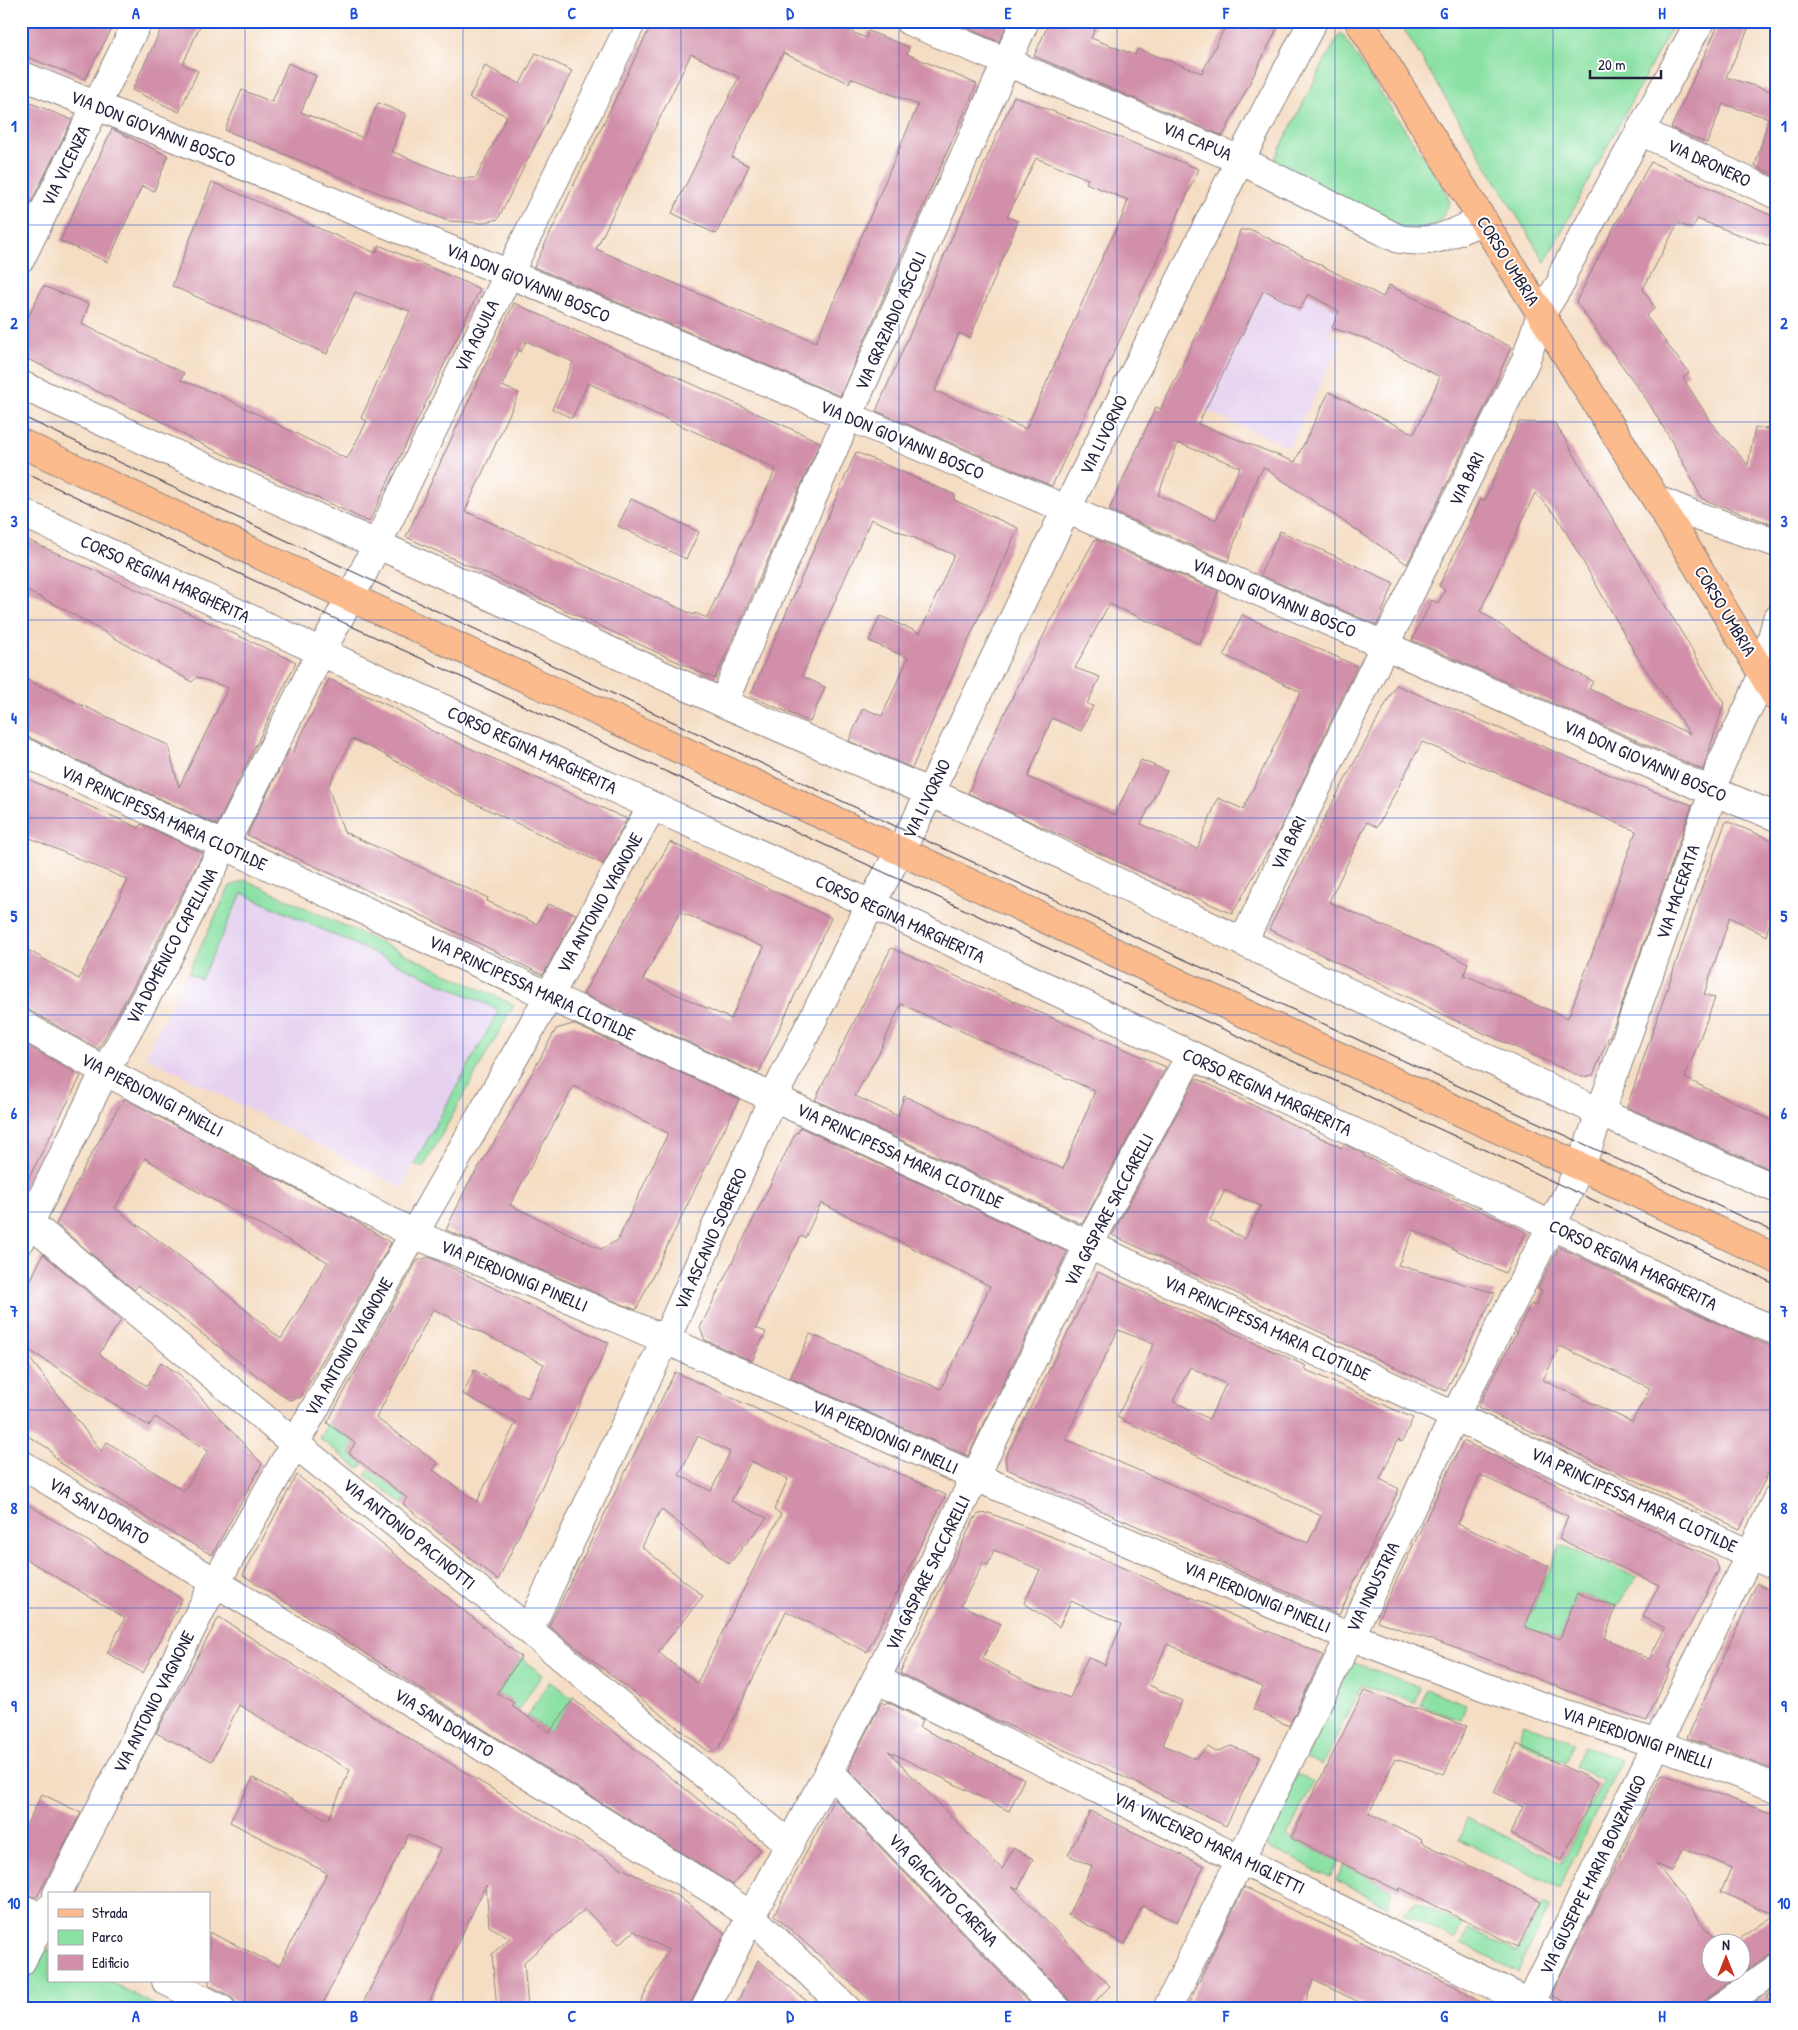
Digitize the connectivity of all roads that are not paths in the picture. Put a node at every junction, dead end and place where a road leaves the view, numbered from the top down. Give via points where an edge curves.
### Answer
1 (138, 21) edge
2 (632, 21) edge
3 (909, 21) edge
4 (1025, 21) edge
5 (1313, 21) edge
6 (1359, 21) edge
7 (1700, 21) edge
8 (1007, 61) junction
9 (21, 75) edge
10 (95, 106) junction
11 (1640, 131) junction
12 (1240, 160) junction
13 (1777, 196) edge
14 (1483, 220) junction
15 (21, 258) edge
16 (507, 273) junction
17 (1541, 314) junction
18 (21, 385) edge
19 (848, 416) junction
20 (21, 443) edge
21 (1657, 500) junction
22 (1066, 510) junction
23 (21, 512) edge
24 (1777, 543) edge
25 (377, 544) junction
26 (350, 597) junction
27 (1777, 619) edge
28 (1384, 645) junction
29 (321, 652) junction
30 (1763, 672) junction
31 (1777, 698) edge
32 (723, 704) junction
33 (21, 751) edge
34 (930, 792) junction
35 (1712, 792) junction
36 (652, 806) junction
37 (1777, 817) edge
38 (225, 845) junction
39 (901, 852) junction
40 (871, 904) junction
41 (1243, 942) junction
42 (549, 996) junction
43 (21, 1024) edge
44 (1190, 1056) junction
45 (105, 1071) junction
46 (773, 1098) junction
47 (1602, 1113) junction
48 (1579, 1166) junction
49 (1777, 1189) edge
50 (1551, 1225) junction
51 (26, 1232) edge
52 (414, 1234) junction
53 (1089, 1244) junction
54 (1777, 1259) edge
55 (1777, 1331) edge
56 (666, 1341) junction
57 (1455, 1415) junction
58 (294, 1443) junction
59 (21, 1464) edge
60 (976, 1476) junction
61 (1777, 1499) edge
62 (1750, 1554) junction
63 (1777, 1567) edge
64 (216, 1583) junction
65 (529, 1630) junction
66 (1350, 1636) junction
67 (876, 1679) junction
68 (1657, 1744) junction
69 (829, 1771) junction
70 (1777, 1788) edge
71 (789, 1844) junction
72 (1240, 1858) junction
73 (58, 1892) edge
74 (41, 1915) edge
75 (750, 1916) junction
76 (21, 1962) edge
77 (1777, 1968) edge
78 (168, 1982) edge
79 (1533, 2007) edge
80 (220, 2009) edge
81 (705, 2009) edge
82 (847, 2009) edge
83 (1058, 2009) edge
84 (1167, 2009) edge
85 (1718, 2009) edge

1 - 10 street, VIA VICENZA
2 - 16 street, VIA AQUILA
3 - 8 street, VIA CAPUA
4 - 8 street, VIA GRAZIADIO ASCOLI
5 - 12 street, VIA LIVORNO
6 - 14 main road, CORSO UMBRIA
7 - 11 street, VIA BARI
8 - 12 street, VIA CAPUA
8 - 19 street, VIA GRAZIADIO ASCOLI
9 - 10 street, VIA DON GIOVANNI BOSCO
10 - 15 street, VIA VICENZA
10 - 16 street, VIA DON GIOVANNI BOSCO
11 - 13 street, VIA DRONERO
11 - 17 street, VIA BARI via 1563,273 1562,281
12 - 14 street, VIA CAPUA via 1399,239 1435,240
12 - 22 street, VIA LIVORNO
14 - 17 main road, CORSO UMBRIA
16 - 19 street, VIA DON GIOVANNI BOSCO
16 - 25 street, VIA AQUILA
17 - 21 main road, CORSO UMBRIA
17 - 28 street, VIA BARI via 1524,362
18 - 25 street
19 - 22 street, VIA DON GIOVANNI BOSCO
19 - 32 street, VIA GRAZIADIO ASCOLI
20 - 26 main road
21 - 24 street
21 - 30 main road, CORSO UMBRIA
22 - 28 street, VIA DON GIOVANNI BOSCO
22 - 34 street, VIA LIVORNO
23 - 29 street, CORSO REGINA MARGHERITA
25 - 26 street, VIA AQUILA
25 - 32 street
26 - 29 street, VIA DOMENICO CAPELLINA
26 - 39 main road
27 - 30 street, VIA MACERATA
28 - 35 street, VIA DON GIOVANNI BOSCO
28 - 41 street, VIA BARI
29 - 36 street, CORSO REGINA MARGHERITA
29 - 38 street, VIA DOMENICO CAPELLINA
30 - 31 main road, CORSO UMBRIA
30 - 35 street, VIA MACERATA via 1720,766
32 - 34 street
33 - 38 street, VIA PRINCIPESSA MARIA CLOTILDE
34 - 39 street, VIA LIVORNO
34 - 41 street
35 - 37 street, VIA DON GIOVANNI BOSCO
35 - 47 street, VIA MACERATA
36 - 40 street, CORSO REGINA MARGHERITA
36 - 42 street, VIA ANTONIO VAGNONE
38 - 42 street, VIA PRINCIPESSA MARIA CLOTILDE
38 - 45 street, VIA DOMENICO CAPELLINA
39 - 40 street, VIA ASCANIO SOBRERO
39 - 48 main road
40 - 44 street, CORSO REGINA MARGHERITA
40 - 46 street, VIA ASCANIO SOBRERO
41 - 47 street
42 - 46 street, VIA PRINCIPESSA MARIA CLOTILDE
42 - 52 street, VIA ANTONIO VAGNONE
43 - 45 street, VIA PIERDIONIGI PINELLI
44 - 50 street, CORSO REGINA MARGHERITA
44 - 53 street, VIA GASPARE SACCARELLI
45 - 51 street, VIA DOMENICO CAPELLINA
45 - 52 street, VIA PIERDIONIGI PINELLI
46 - 53 street, VIA PRINCIPESSA MARIA CLOTILDE
46 - 56 street, VIA ASCANIO SOBRERO
47 - 48 street, VIA MACERATA
47 - 49 street
48 - 50 street, VIA INDUSTRIA
48 - 54 main road
50 - 55 street, CORSO REGINA MARGHERITA via 1728,1311
50 - 57 street, VIA INDUSTRIA
51 - 58 street, VIA ANTONIO PACINOTTI
52 - 56 street, VIA PIERDIONIGI PINELLI
52 - 58 street, VIA ANTONIO VAGNONE
53 - 57 street, VIA PRINCIPESSA MARIA CLOTILDE
53 - 60 street, VIA GASPARE SACCARELLI
56 - 60 street, VIA PIERDIONIGI PINELLI
56 - 65 street, VIA ASCANIO SOBRERO
57 - 62 street, VIA PRINCIPESSA MARIA CLOTILDE
57 - 66 street, VIA INDUSTRIA
58 - 64 street, VIA ANTONIO VAGNONE
58 - 65 street, VIA ANTONIO PACINOTTI
59 - 64 street, VIA SAN DONATO
60 - 66 street, VIA PIERDIONIGI PINELLI
60 - 67 street, VIA GASPARE SACCARELLI
61 - 62 street, VIA GIUSEPPE MARIA BONZANIGO
62 - 63 street, VIA PRINCIPESSA MARIA CLOTILDE
62 - 68 street, VIA GIUSEPPE MARIA BONZANIGO
64 - 73 street, VIA ANTONIO VAGNONE
64 - 75 street, VIA SAN DONATO
65 - 71 street, VIA ANTONIO PACINOTTI
66 - 68 street, VIA PIERDIONIGI PINELLI via 1496,1691
66 - 72 street, VIA INDUSTRIA
67 - 69 street, VIA GASPARE SACCARELLI
67 - 72 street, VIA VINCENZO MARIA MIGLIETTI
68 - 70 street, VIA PIERDIONIGI PINELLI
68 - 79 street, VIA GIUSEPPE MARIA BONZANIGO
69 - 71 street, VIA GASPARE SACCARELLI
69 - 83 street, VIA GIACINTO CARENA
71 - 75 street, VIA GASPARE SACCARELLI
72 - 79 street, VIA VINCENZO MARIA MIGLIETTI
72 - 84 street, VIA INDUSTRIA
74 - 76 street
75 - 81 street, VIA GASPARE SACCARELLI
75 - 82 street, VIA SAN DONATO
77 - 85 street
78 - 80 street

